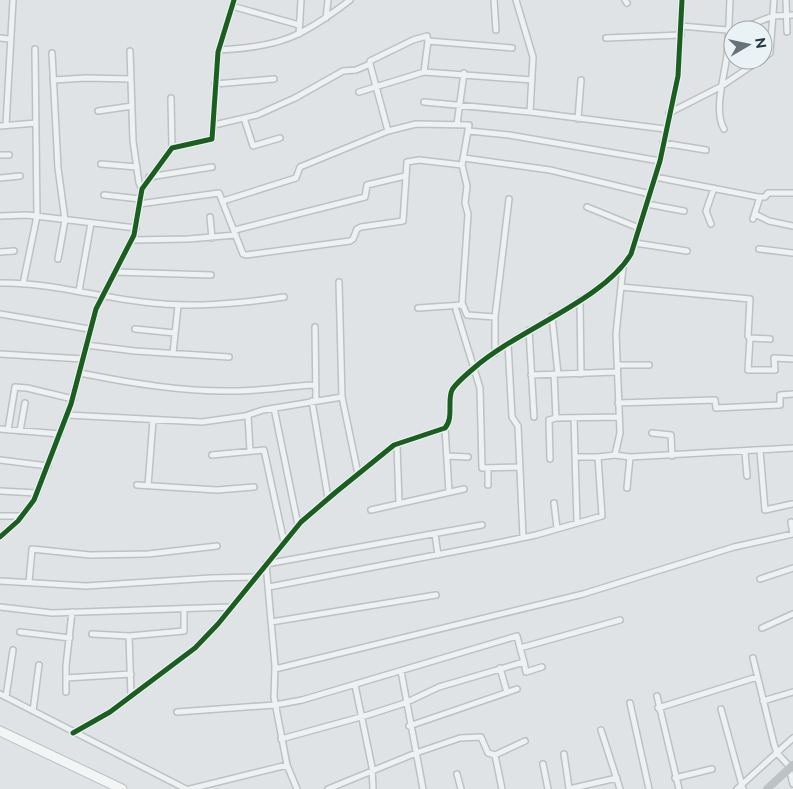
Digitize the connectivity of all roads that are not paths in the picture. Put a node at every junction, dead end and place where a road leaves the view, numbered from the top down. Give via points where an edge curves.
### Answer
1 (13, 0) edge
2 (301, 0) edge
3 (328, 0) edge
4 (350, 0) edge
5 (494, 0) edge
6 (516, 0) edge
7 (682, 0) edge
8 (730, 0) edge
9 (774, 0) edge
10 (786, 0) edge
11 (233, 3) edge
12 (790, 15) edge
13 (773, 16) junction
14 (326, 18) junction
15 (728, 20) edge
16 (763, 20) edge
17 (773, 20) edge
18 (299, 25) junction
19 (681, 26) junction
20 (496, 30) dead end
21 (723, 30) edge
22 (787, 32) dead end
23 (299, 34) junction
24 (681, 35) junction
25 (0, 38) edge
26 (606, 38) dead end
27 (9, 39) junction
28 (428, 41) junction
29 (512, 48) dead end
30 (35, 49) dead end
31 (219, 50) junction
32 (130, 51) dead end
33 (52, 53) dead end
34 (370, 64) junction
35 (724, 70) edge
36 (746, 70) edge
37 (424, 72) junction
38 (464, 74) junction
39 (131, 79) junction
40 (274, 79) dead end
41 (53, 80) junction
42 (532, 80) junction
43 (581, 80) dead end
44 (214, 84) junction
45 (375, 86) junction
46 (721, 87) junction
47 (359, 92) dead end
48 (171, 98) dead end
49 (424, 102) dead end
50 (132, 106) junction
51 (460, 106) junction
52 (98, 111) dead end
53 (530, 112) junction
54 (670, 113) junction
55 (244, 118) junction
56 (578, 119) junction
57 (36, 123) junction
58 (457, 124) junction
59 (214, 125) junction
60 (3, 126) edge
61 (724, 129) dead end
62 (666, 130) junction
63 (388, 131) junction
64 (469, 131) junction
65 (280, 138) dead end
66 (212, 139) joint
67 (663, 143) junction
68 (172, 148) junction
69 (706, 150) dead end
70 (0, 155) edge
71 (9, 155) dead end
72 (464, 158) junction
73 (660, 161) junction
74 (101, 164) dead end
75 (462, 165) junction
76 (137, 167) junction
77 (212, 167) dead end
78 (20, 176) dead end
79 (405, 176) junction
80 (149, 177) junction
81 (655, 177) junction
82 (0, 178) edge
83 (714, 188) junction
84 (142, 189) junction
85 (793, 193) edge
86 (104, 194) dead end
87 (650, 194) junction
88 (760, 197) junction
89 (509, 199) dead end
90 (223, 201) junction
91 (139, 202) junction
92 (647, 204) junction
93 (586, 207) dead end
94 (684, 212) dead end
95 (0, 216) edge
96 (37, 216) junction
97 (210, 217) dead end
98 (65, 220) junction
99 (91, 223) junction
100 (711, 224) dead end
101 (793, 226) edge
102 (136, 228) junction
103 (639, 228) junction
104 (235, 232) junction
105 (212, 238) junction
106 (132, 240) junction
107 (634, 243) junction
108 (759, 249) dead end
109 (14, 251) dead end
110 (687, 251) dead end
111 (0, 252) edge
112 (793, 253) edge
113 (58, 259) dead end
114 (623, 267) junction
115 (115, 272) junction
116 (211, 275) dead end
117 (340, 282) dead end
118 (0, 283) edge
119 (23, 284) junction
120 (621, 287) junction
121 (80, 291) junction
122 (103, 294) junction
123 (284, 297) dead end
124 (580, 300) junction
125 (463, 305) junction
126 (178, 306) junction
127 (418, 308) dead end
128 (456, 310) dead end
129 (0, 314) edge
130 (552, 316) junction
131 (495, 317) junction
132 (315, 327) dead end
133 (89, 328) junction
134 (135, 329) dead end
135 (528, 330) junction
136 (175, 333) junction
137 (750, 338) junction
138 (770, 339) dead end
139 (508, 344) junction
140 (86, 345) junction
141 (173, 353) junction
142 (495, 353) junction
143 (0, 354) edge
144 (229, 357) dead end
145 (793, 358) edge
146 (82, 359) junction
147 (617, 365) junction
148 (649, 366) dead end
149 (475, 367) junction
150 (617, 372) junction
151 (80, 373) junction
152 (556, 374) junction
153 (581, 374) junction
154 (531, 375) junction
155 (314, 385) junction
156 (793, 394) edge
157 (342, 397) junction
158 (73, 399) junction
159 (314, 401) junction
160 (25, 403) dead end
161 (618, 403) junction
162 (274, 408) junction
163 (67, 415) junction
164 (248, 415) junction
165 (534, 417) dead end
166 (619, 417) junction
167 (556, 418) junction
168 (574, 418) junction
169 (153, 420) junction
170 (446, 428) junction
171 (0, 429) edge
172 (8, 430) junction
173 (20, 431) junction
174 (652, 433) dead end
175 (60, 434) junction
176 (396, 444) junction
177 (793, 448) edge
178 (250, 451) junction
179 (760, 451) junction
180 (746, 452) junction
181 (212, 455) dead end
182 (615, 455) junction
183 (448, 456) junction
184 (672, 456) junction
185 (468, 457) dead end
186 (575, 457) junction
187 (598, 457) junction
188 (630, 457) junction
189 (550, 459) dead end
190 (0, 460) edge
191 (48, 466) junction
192 (520, 466) junction
193 (488, 468) junction
194 (358, 474) junction
195 (747, 476) dead end
196 (137, 484) dead end
197 (488, 485) dead end
198 (148, 486) junction
199 (254, 487) dead end
200 (627, 488) dead end
201 (464, 489) dead end
202 (0, 491) edge
203 (449, 492) junction
204 (37, 493) junction
205 (328, 498) junction
206 (399, 503) junction
207 (554, 503) dead end
208 (792, 504) edge
209 (371, 510) dead end
210 (0, 516) edge
211 (22, 516) junction
212 (791, 522) dead end
213 (577, 523) junction
214 (298, 525) junction
215 (482, 526) dead end
216 (557, 528) junction
217 (435, 534) junction
218 (0, 537) edge
219 (524, 538) junction
220 (284, 542) junction
221 (218, 546) dead end
222 (438, 555) junction
223 (266, 564) junction
224 (793, 568) edge
225 (255, 577) junction
226 (760, 579) dead end
227 (0, 581) edge
228 (29, 582) junction
229 (269, 587) junction
230 (436, 595) dead end
231 (0, 607) edge
232 (231, 607) junction
233 (184, 609) junction
234 (72, 612) junction
235 (793, 614) edge
236 (620, 620) dead end
237 (271, 622) junction
238 (762, 628) dead end
239 (20, 632) dead end
240 (92, 634) dead end
241 (129, 636) junction
242 (70, 638) junction
243 (520, 648) junction
244 (13, 650) dead end
245 (753, 658) dead end
246 (524, 662) junction
247 (39, 665) dead end
248 (500, 668) junction
249 (542, 668) dead end
250 (275, 669) junction
251 (401, 670) junction
252 (131, 674) junction
253 (66, 678) junction
254 (757, 678) junction
255 (355, 685) junction
256 (506, 689) dead end
257 (517, 689) dead end
258 (66, 692) dead end
259 (793, 692) edge
260 (3, 696) edge
261 (132, 696) junction
262 (657, 696) dead end
263 (763, 701) junction
264 (405, 703) junction
265 (630, 703) dead end
266 (275, 705) junction
267 (658, 708) junction
268 (721, 709) dead end
269 (32, 711) junction
270 (178, 712) dead end
271 (360, 716) junction
272 (409, 726) junction
273 (601, 730) dead end
274 (0, 731) edge
275 (73, 733) junction
276 (281, 738) junction
277 (793, 738) edge
278 (526, 740) dead end
279 (416, 753) junction
280 (777, 753) junction
281 (564, 754) dead end
282 (495, 755) junction
283 (543, 764) dead end
284 (287, 765) junction
285 (791, 767) edge
286 (712, 769) dead end
287 (372, 770) junction
288 (457, 774) dead end
289 (617, 778) junction
290 (675, 778) junction
291 (793, 784) edge
292 (569, 788) edge
293 (741, 788) edge
294 (122, 789) edge
295 (188, 789) edge
296 (297, 789) edge
297 (328, 789) edge
298 (373, 789) edge
299 (422, 789) edge
300 (461, 789) edge
301 (502, 789) edge
302 (548, 789) edge
303 (620, 789) edge
304 (649, 789) edge
305 (679, 789) edge
306 (767, 789) edge

1 - 27 street
2 - 18 street
3 - 14 street
4 - 14 street
5 - 20 street
6 - 42 street via 532,57
7 - 19 street
8 - 15 street
9 - 13 street
10 - 12 street
11 - 18 street
11 - 31 street
12 - 13 street
12 - 22 street
13 - 16 street
13 - 17 street
14 - 23 street
18 - 23 street
19 - 21 street
19 - 24 street
23 - 31 street via 273,44
24 - 26 street
24 - 54 street via 678,76
25 - 27 street
27 - 60 street
28 - 29 street
28 - 34 street via 427,36 413,40 370,61
28 - 37 street
30 - 57 street
31 - 44 street
32 - 39 street
33 - 41 street
34 - 45 street
34 - 55 street via 343,71 295,98
35 - 46 street
36 - 46 street
37 - 38 street
37 - 45 street
38 - 42 street
38 - 51 street
39 - 41 street
39 - 50 street
40 - 44 street
41 - 98 street via 58,168
42 - 53 street
43 - 56 street
44 - 59 street
45 - 47 street
45 - 63 street
46 - 54 street
46 - 61 street via 720,122
48 - 68 street
49 - 51 street
50 - 52 street
50 - 76 street
51 - 53 street
51 - 58 street
53 - 56 street
54 - 62 street
55 - 59 street
55 - 65 street via 253,146
56 - 62 street
57 - 60 street
57 - 96 street
58 - 63 street via 416,124
58 - 64 street via 469,125
59 - 66 street
62 - 67 street
63 - 90 street via 300,167 296,178
64 - 72 street
64 - 73 street
66 - 68 street
67 - 69 street
67 - 73 street
68 - 80 street
70 - 71 street
72 - 75 street
72 - 87 street via 572,175
73 - 81 street
74 - 76 street
75 - 79 street via 409,161
75 - 125 street via 468,214
76 - 84 street via 138,183
77 - 80 street
78 - 82 street
79 - 104 street via 367,185 365,197
79 - 104 street via 403,221 361,226 350,241 246,255
80 - 84 street
81 - 83 street
81 - 87 street
83 - 88 street
83 - 100 street via 706,212
84 - 91 street
85 - 88 street via 768,193
86 - 91 street
87 - 92 street
88 - 101 street via 754,216
89 - 131 street
90 - 91 street via 219,193
90 - 104 street
91 - 102 street
92 - 94 street
92 - 103 street
93 - 103 street
95 - 96 street
96 - 98 street
96 - 119 street
97 - 105 street
98 - 99 street
98 - 113 street
99 - 102 street
99 - 121 street
102 - 106 street
103 - 107 street
104 - 105 street
105 - 106 street
106 - 115 street
107 - 110 street
107 - 114 street
108 - 112 street
109 - 111 street
114 - 120 street
114 - 124 street
115 - 116 street
115 - 122 street
117 - 157 street
118 - 119 street
119 - 121 street
120 - 137 street via 750,299
120 - 147 street via 616,334
121 - 122 street
122 - 126 street
122 - 133 street
123 - 126 street
124 - 130 street
124 - 153 street
125 - 127 street
125 - 131 street via 467,315
126 - 136 street
128 - 149 street
129 - 133 street
130 - 135 street
130 - 152 street
131 - 142 street
132 - 155 street
133 - 140 street
134 - 136 street
135 - 139 street
135 - 154 street
136 - 141 street
137 - 138 street
137 - 145 street via 748,370 775,370 774,358
139 - 142 street
139 - 192 street via 512,417 518,426
140 - 141 street
140 - 146 street
141 - 144 street
142 - 149 street
143 - 146 street
146 - 151 street
147 - 148 street
147 - 150 street
149 - 170 street via 452,390
149 - 193 street via 480,388 482,468
150 - 153 street
150 - 161 street
151 - 155 street via 142,386 181,390 248,391
151 - 158 street
152 - 153 street
152 - 154 street
152 - 167 street
154 - 165 street
155 - 159 street
156 - 161 street via 780,394 780,405 762,406 716,408 715,400
157 - 159 street
157 - 194 street
158 - 163 street
158 - 172 street via 15,388
159 - 162 street
159 - 205 street
160 - 173 street
161 - 166 street
162 - 164 street
162 - 214 street
163 - 169 street
163 - 175 street
164 - 169 street via 202,422
164 - 178 street
166 - 168 street
166 - 182 street via 620,433
167 - 168 street
167 - 189 street via 549,420
168 - 186 street
169 - 198 street
170 - 176 street
170 - 183 street
171 - 172 street
172 - 173 street
173 - 175 street
174 - 184 street via 671,435
175 - 191 street
176 - 194 street
176 - 206 street
177 - 179 street
178 - 181 street
178 - 220 street via 264,450 266,454
179 - 180 street
179 - 208 street via 764,510
180 - 184 street
180 - 195 street
182 - 187 street
182 - 188 street
183 - 185 street
183 - 203 street
184 - 188 street
186 - 187 street
186 - 213 street
187 - 213 street via 602,516
188 - 200 street
190 - 191 street
191 - 204 street
192 - 193 street
192 - 219 street
193 - 197 street
194 - 205 street
196 - 198 street
198 - 199 street via 218,490
201 - 203 street
202 - 204 street
203 - 206 street
204 - 211 street
205 - 214 street
206 - 209 street
207 - 216 street
210 - 211 street
211 - 218 street
212 - 250 street via 793,534 734,547 583,594
213 - 216 street
214 - 220 street
215 - 217 street
216 - 219 street
217 - 222 street
217 - 223 street
219 - 222 street
220 - 223 street
221 - 228 street via 148,554 90,555 32,549
222 - 229 street
223 - 225 street
223 - 229 street
224 - 226 street
225 - 228 street via 86,586
225 - 232 street
227 - 228 street
229 - 237 street
230 - 237 street
231 - 234 street via 45,613
232 - 233 street
232 - 261 street via 195,648
233 - 234 street
233 - 241 street via 184,631
234 - 242 street
235 - 238 street
236 - 243 street
237 - 250 street
239 - 242 street
240 - 241 street
241 - 252 street
242 - 253 street
243 - 246 street
243 - 251 street via 517,636
244 - 260 street
245 - 254 street
246 - 248 street
246 - 249 street via 526,672
247 - 269 street
248 - 256 street
248 - 264 street via 439,687
250 - 266 street
251 - 255 street
251 - 264 street
252 - 253 street
252 - 261 street
253 - 258 street
254 - 263 street
254 - 267 street
255 - 266 street
255 - 271 street
257 - 272 street
259 - 263 street
260 - 269 street
261 - 275 street
262 - 267 street
263 - 280 street
264 - 271 street
264 - 272 street
265 - 304 street
266 - 270 street
266 - 276 street
267 - 290 street
268 - 293 street
269 - 275 street
271 - 276 street
271 - 287 street
272 - 279 street
273 - 289 street
274 - 294 main road
275 - 295 street
276 - 284 street
277 - 280 street
278 - 282 street
279 - 282 street via 460,738 481,736 488,753
279 - 287 street
279 - 299 street
280 - 285 street
280 - 293 street
281 - 292 street
282 - 301 street
283 - 302 street
284 - 295 street
284 - 296 street
285 - 291 street
285 - 306 street
286 - 290 street
287 - 297 street
287 - 298 street
288 - 300 street
289 - 292 street
289 - 303 street
290 - 305 street

